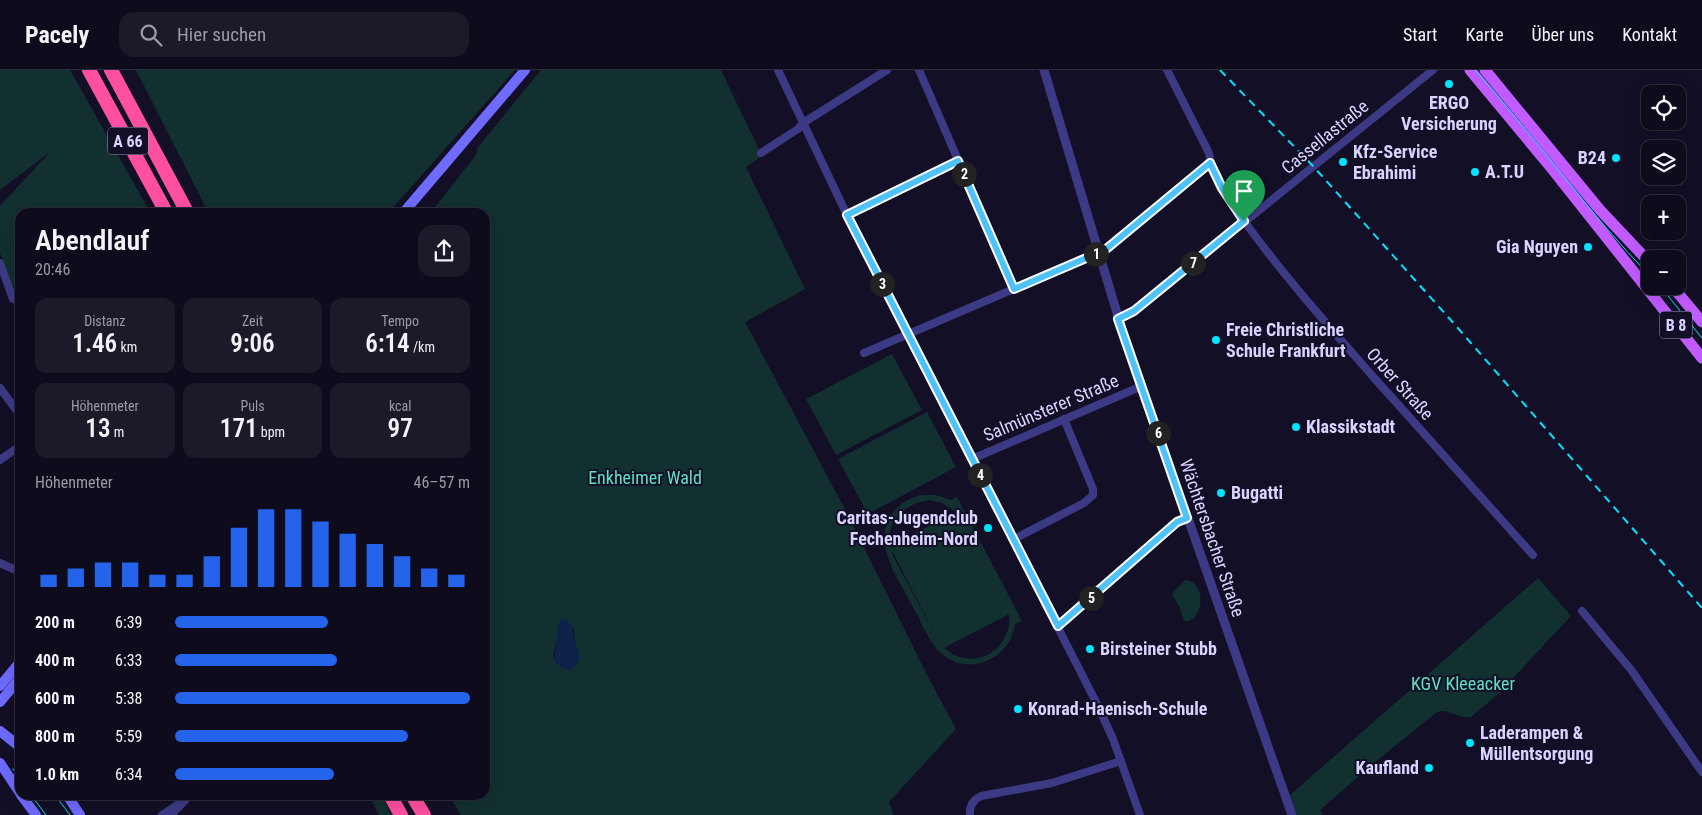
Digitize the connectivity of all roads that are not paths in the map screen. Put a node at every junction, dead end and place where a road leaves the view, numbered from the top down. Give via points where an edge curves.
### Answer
1 (89, 70) edge
2 (111, 70) edge
3 (526, 70) edge
4 (778, 70) edge
5 (887, 70) edge
6 (919, 70) edge
7 (1044, 70) edge
8 (1167, 70) edge
9 (1433, 70) edge
10 (1470, 70) edge
11 (1485, 70) edge
12 (803, 123) junction
13 (761, 153) dead end
14 (958, 161) junction
15 (1210, 163) junction
16 (164, 208) edge
17 (185, 208) edge
18 (407, 208) edge
19 (847, 215) junction
20 (1244, 221) junction
21 (1098, 253) junction
22 (1641, 253) edge
23 (0, 263) edge
24 (1014, 289) junction
25 (1680, 295) edge
26 (12, 298) dead end
27 (1118, 319) junction
28 (1702, 322) edge
29 (908, 335) junction
30 (864, 353) dead end
31 (1702, 358) edge
32 (1142, 386) junction
33 (0, 388) edge
34 (15, 408) edge
35 (1064, 419) junction
36 (15, 450) edge
37 (972, 458) junction
38 (0, 460) edge
39 (1187, 518) junction
40 (1014, 539) junction
41 (1533, 555) dead end
42 (0, 562) edge
43 (15, 570) edge
44 (1582, 611) dead end
45 (1058, 626) junction
46 (15, 668) edge
47 (15, 684) edge
48 (0, 686) edge
49 (0, 702) edge
50 (0, 732) edge
51 (15, 743) edge
52 (1121, 761) junction
53 (0, 763) edge
54 (1702, 772) edge
55 (15, 785) edge
56 (25, 800) edge
57 (70, 800) edge
58 (393, 800) edge
59 (415, 800) edge
60 (183, 802) joint
61 (36, 815) edge
62 (80, 815) edge
63 (162, 815) edge
64 (171, 815) edge
65 (401, 815) edge
66 (424, 815) edge
67 (970, 815) edge
68 (1140, 815) edge
69 (1292, 815) edge

1 - 16 highway, A 66
2 - 17 highway, A 66
3 - 18 main road
4 - 12 street
5 - 12 street
6 - 14 street
7 - 21 street, Wächtersbacher Straße
8 - 15 street, Orber Straße via 1209,153
9 - 20 street, Cassellastraße
10 - 31 main road, B 8
11 - 22 main road via 1600,210
12 - 13 street
12 - 19 street
14 - 19 street
14 - 24 street
15 - 20 street, Orber Straße
15 - 21 street
19 - 29 street
20 - 27 street, Cassellastraße via 1134,311
20 - 41 street, Orber Straße via 1309,304
21 - 24 street
21 - 27 street, Wächtersbacher Straße
23 - 26 street
24 - 29 street
25 - 28 main road, B 8
27 - 32 street, Wächtersbacher Straße
29 - 30 street
29 - 37 street
32 - 35 street, Salmünsterer Straße
32 - 39 street, Wächtersbacher Straße
33 - 34 street
35 - 37 street, Salmünsterer Straße
35 - 40 street via 1093,495 1084,503
36 - 38 street
37 - 40 street
39 - 45 street via 1177,522
39 - 69 street, Wächtersbacher Straße
40 - 45 street
42 - 43 street
44 - 54 street via 1632,671
45 - 52 street
46 - 48 main road
47 - 49 main road
50 - 51 main road
52 - 67 street via 1052,783 981,796 973,802
52 - 68 street
53 - 55 main road
56 - 61 main road
57 - 62 main road
58 - 65 highway
59 - 66 highway
60 - 63 street
60 - 64 street

